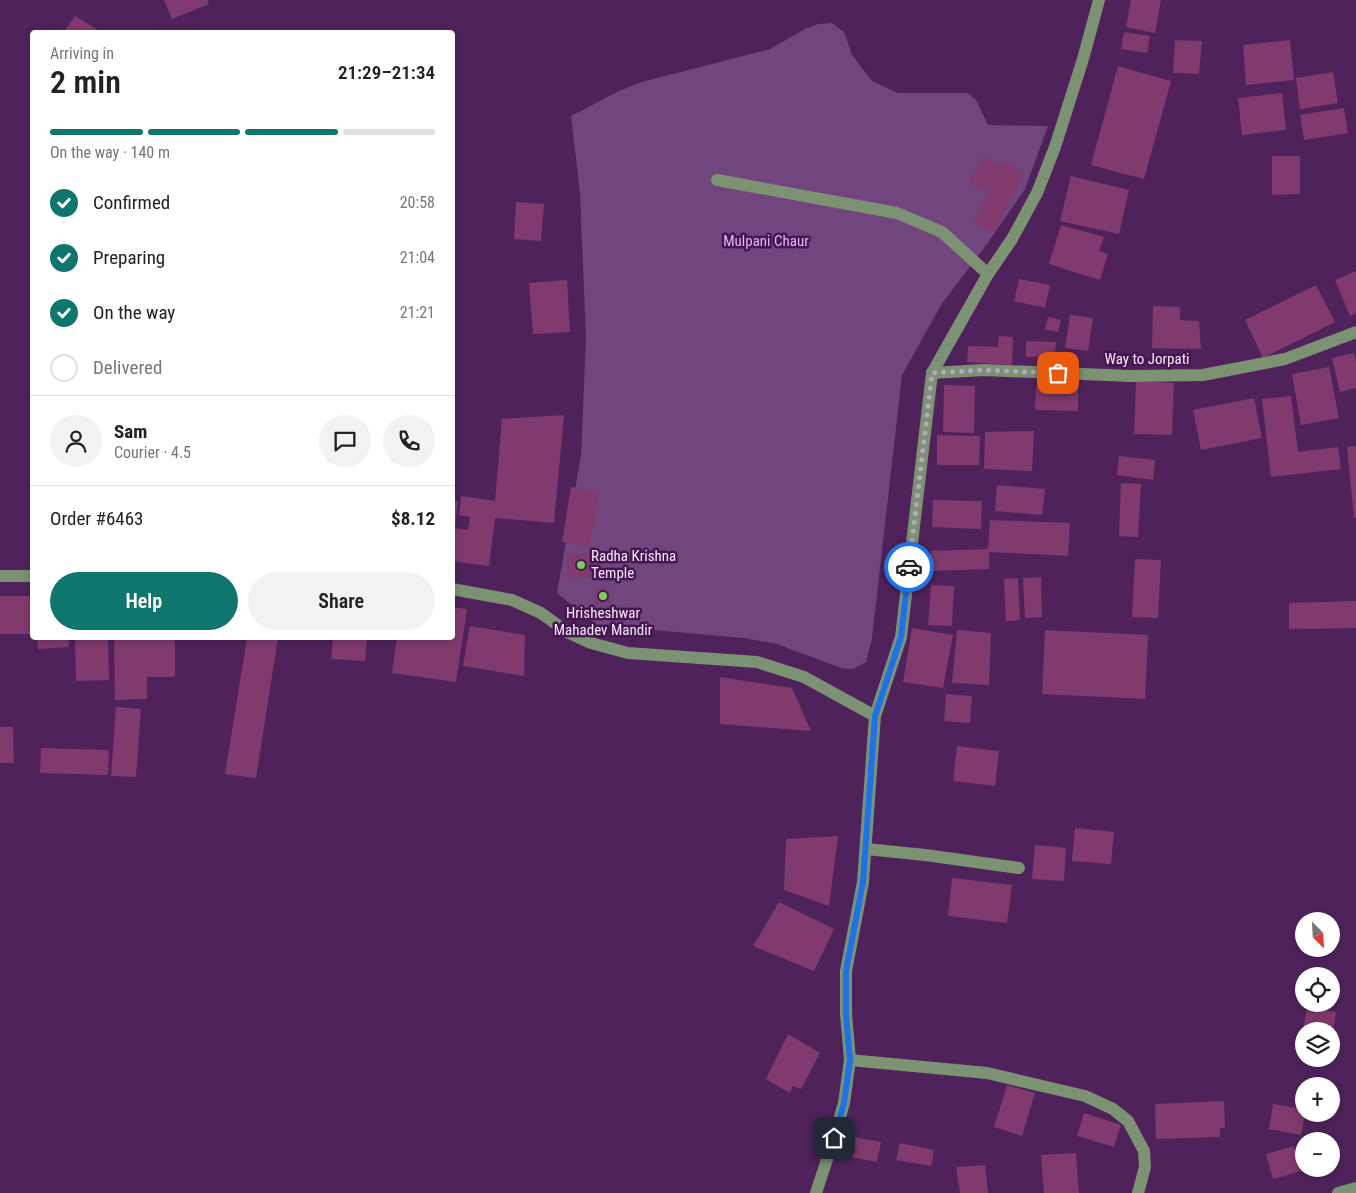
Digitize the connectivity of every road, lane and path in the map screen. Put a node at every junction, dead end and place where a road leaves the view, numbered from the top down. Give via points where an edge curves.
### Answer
1 (1099, 0) edge
2 (717, 180) dead end
3 (988, 274) junction
4 (1356, 332) edge
5 (932, 373) junction
6 (0, 576) edge
7 (30, 576) edge
8 (455, 590) edge
9 (875, 716) junction
10 (866, 849) junction
11 (1019, 868) dead end
12 (850, 1060) junction
13 (1356, 1188) edge
14 (816, 1193) edge
15 (1138, 1193) edge
16 (1338, 1193) edge

1 - 3 street via 1083,60 1036,193 1012,239
2 - 3 street via 897,213 942,232
3 - 5 street
4 - 5 street, Way to Jorpati via 1285,360 1203,375 1131,376 984,370
5 - 9 street via 901,637
6 - 7 street
8 - 9 street via 512,600 591,643 628,653 757,662 804,677
9 - 10 street
10 - 11 street
10 - 12 street via 846,971
12 - 14 street via 844,1103
12 - 15 street via 987,1073 1085,1096 1113,1109 1128,1122 1144,1151 1145,1167
13 - 16 street

